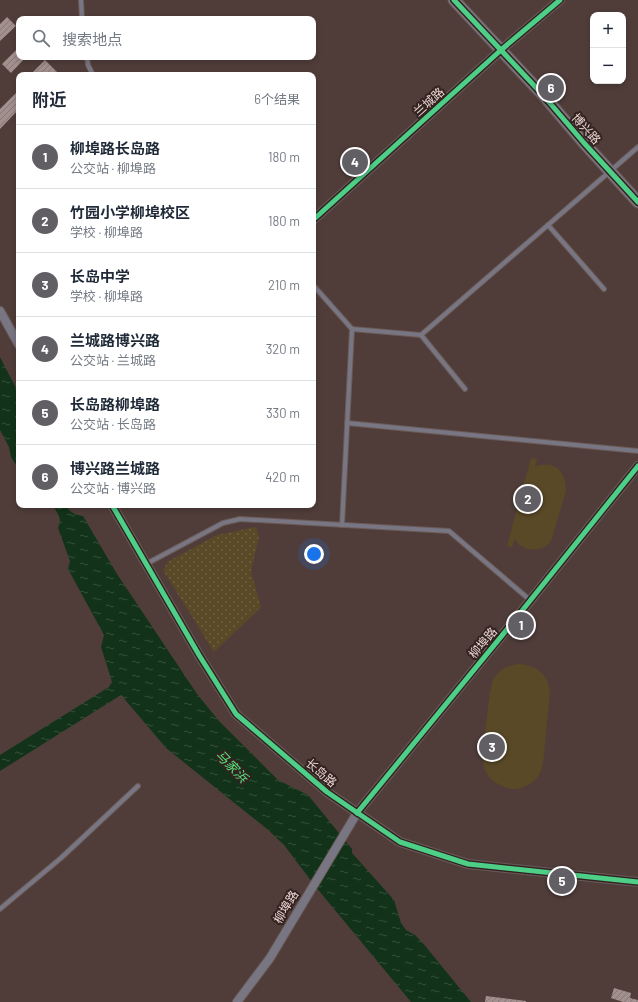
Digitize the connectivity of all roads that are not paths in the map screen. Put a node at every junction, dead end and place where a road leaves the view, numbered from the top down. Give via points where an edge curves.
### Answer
1 (80, 0) edge
2 (454, 0) edge
3 (560, 0) edge
4 (82, 16) edge
5 (501, 50) junction
6 (87, 60) edge
7 (92, 72) edge
8 (638, 147) edge
9 (610, 170) junction
10 (637, 199) edge
11 (316, 217) edge
12 (548, 225) junction
13 (316, 288) edge
14 (604, 289) dead end
15 (0, 311) edge
16 (352, 329) junction
17 (421, 335) junction
18 (16, 340) edge
19 (465, 389) dead end
20 (347, 423) junction
21 (638, 450) edge
22 (638, 466) edge
23 (114, 508) edge
24 (342, 525) junction
25 (146, 564) junction
26 (530, 600) junction
27 (138, 786) dead end
28 (357, 813) junction
29 (638, 882) edge
30 (0, 909) edge
31 (237, 1002) edge

1 - 4 lane
2 - 5 street, 博兴路
3 - 5 street, 兰城路
5 - 9 street, 博兴路
5 - 11 street, 兰城路
6 - 7 lane
8 - 9 lane
9 - 10 street, 博兴路
9 - 12 lane
12 - 14 lane
12 - 17 lane
13 - 16 lane
15 - 18 street
16 - 17 lane
16 - 20 lane
17 - 19 lane
20 - 21 lane
20 - 24 lane
22 - 26 street, 柳埠路
23 - 25 street, 长岛路
24 - 25 lane via 240,519 223,523
24 - 26 lane via 449,531
25 - 28 street, 长岛路 via 236,714 327,792
26 - 28 street, 柳埠路
27 - 30 lane via 61,858
28 - 29 street, 长岛路 via 400,842 468,864
28 - 31 street, 柳埠路 via 270,958

